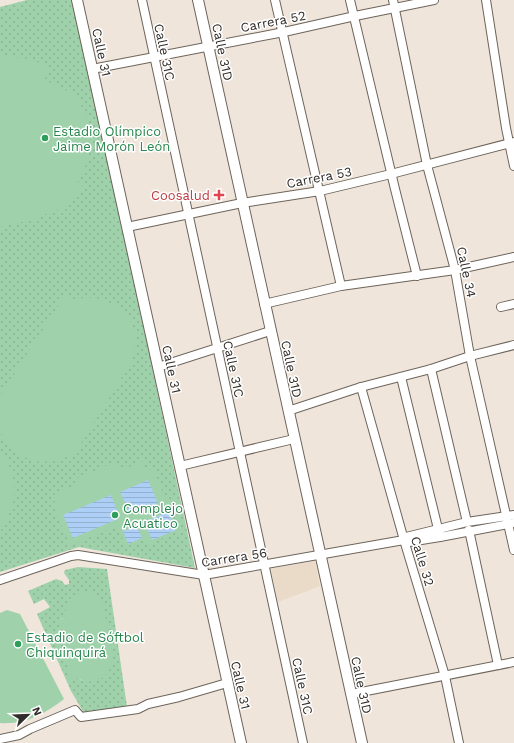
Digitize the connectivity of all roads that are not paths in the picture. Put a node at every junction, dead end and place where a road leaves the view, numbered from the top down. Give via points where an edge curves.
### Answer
1 (77, 0) edge
2 (142, 0) edge
3 (198, 0) edge
4 (275, 0) edge
5 (350, 0) edge
6 (434, 0) edge
7 (486, 0) edge
8 (393, 4) edge
9 (355, 16) junction
10 (284, 32) junction
11 (208, 46) junction
12 (154, 56) junction
13 (92, 69) junction
14 (511, 142) edge
15 (427, 165) junction
16 (514, 166) edge
17 (391, 174) junction
18 (320, 191) junction
19 (242, 203) junction
20 (188, 214) junction
21 (127, 227) junction
22 (514, 257) edge
23 (455, 270) junction
24 (417, 276) junction
25 (341, 286) junction
26 (264, 304) junction
27 (514, 304) edge
28 (501, 307) dead end
29 (270, 331) junction
30 (514, 345) edge
31 (217, 348) junction
32 (470, 356) junction
33 (158, 367) junction
34 (430, 369) junction
35 (401, 377) junction
36 (361, 387) junction
37 (288, 411) junction
38 (294, 439) junction
39 (240, 451) junction
40 (180, 466) junction
41 (510, 520) edge
42 (468, 528) junction
43 (439, 534) junction
44 (404, 540) junction
45 (514, 550) edge
46 (320, 555) junction
47 (264, 565) junction
48 (204, 576) junction
49 (0, 580) edge
50 (514, 662) edge
51 (498, 665) junction
52 (445, 676) junction
53 (227, 683) junction
54 (351, 694) junction
55 (0, 739) edge
56 (241, 743) edge
57 (303, 743) edge
58 (362, 743) edge
59 (459, 743) edge

1 - 13 street, Calle 31
2 - 12 street, Calle 31C
3 - 11 street, Calle 31D
4 - 10 street
5 - 9 street
6 - 8 street, Carrera 52
7 - 14 street
8 - 9 street, Carrera 52
8 - 15 street, Calle 34
9 - 10 street, Carrera 52
9 - 17 street
10 - 11 street, Carrera 52
10 - 18 street
11 - 12 street, Carrera 52
11 - 19 street, Calle 31D
12 - 13 street, Carrera 52
12 - 20 street, Calle 31C
13 - 21 street, Calle 31
14 - 15 street, Carrera 53
14 - 16 street
15 - 17 street, Carrera 53
15 - 23 street, Calle 34
17 - 18 street, Carrera 53
17 - 24 street
18 - 19 street, Carrera 53
18 - 25 street
19 - 20 street, Carrera 53
19 - 26 street, Calle 31D
20 - 21 street, Carrera 53
20 - 31 street, Calle 31C
21 - 33 street, Calle 31
22 - 23 street
23 - 24 street
23 - 32 street, Calle 34
24 - 25 street
25 - 26 street
26 - 29 street, Calle 31D
27 - 28 street
29 - 31 street
29 - 37 street, Calle 31D
30 - 32 street
31 - 33 street
31 - 39 street, Calle 31C
32 - 34 street
32 - 41 street, Calle 34
33 - 40 street, Calle 31
34 - 35 street
34 - 42 street
35 - 36 street
35 - 43 street
36 - 37 street
36 - 44 street, Calle 32
37 - 38 street, Calle 31D
38 - 39 street
38 - 46 street, Calle 31D
39 - 40 street
39 - 47 street, Calle 31C
40 - 48 street, Calle 31
41 - 42 street, Carrera 56
41 - 45 street, Calle 34
42 - 43 street, Carrera 56
42 - 51 street
43 - 44 street, Carrera 56 via 406,537
44 - 46 street, Carrera 56
44 - 52 street, Calle 32
46 - 47 street, Carrera 56
46 - 54 street, Calle 31D
47 - 48 street, Carrera 56
47 - 57 street, Calle 31C
48 - 49 street, Carrera 56 via 78,555
48 - 53 street, Calle 31
50 - 51 street
51 - 52 street
52 - 54 street
52 - 59 street, Calle 32
53 - 55 street via 138,709 81,717 75,710 19,735
53 - 56 street, Calle 31
54 - 58 street, Calle 31D

